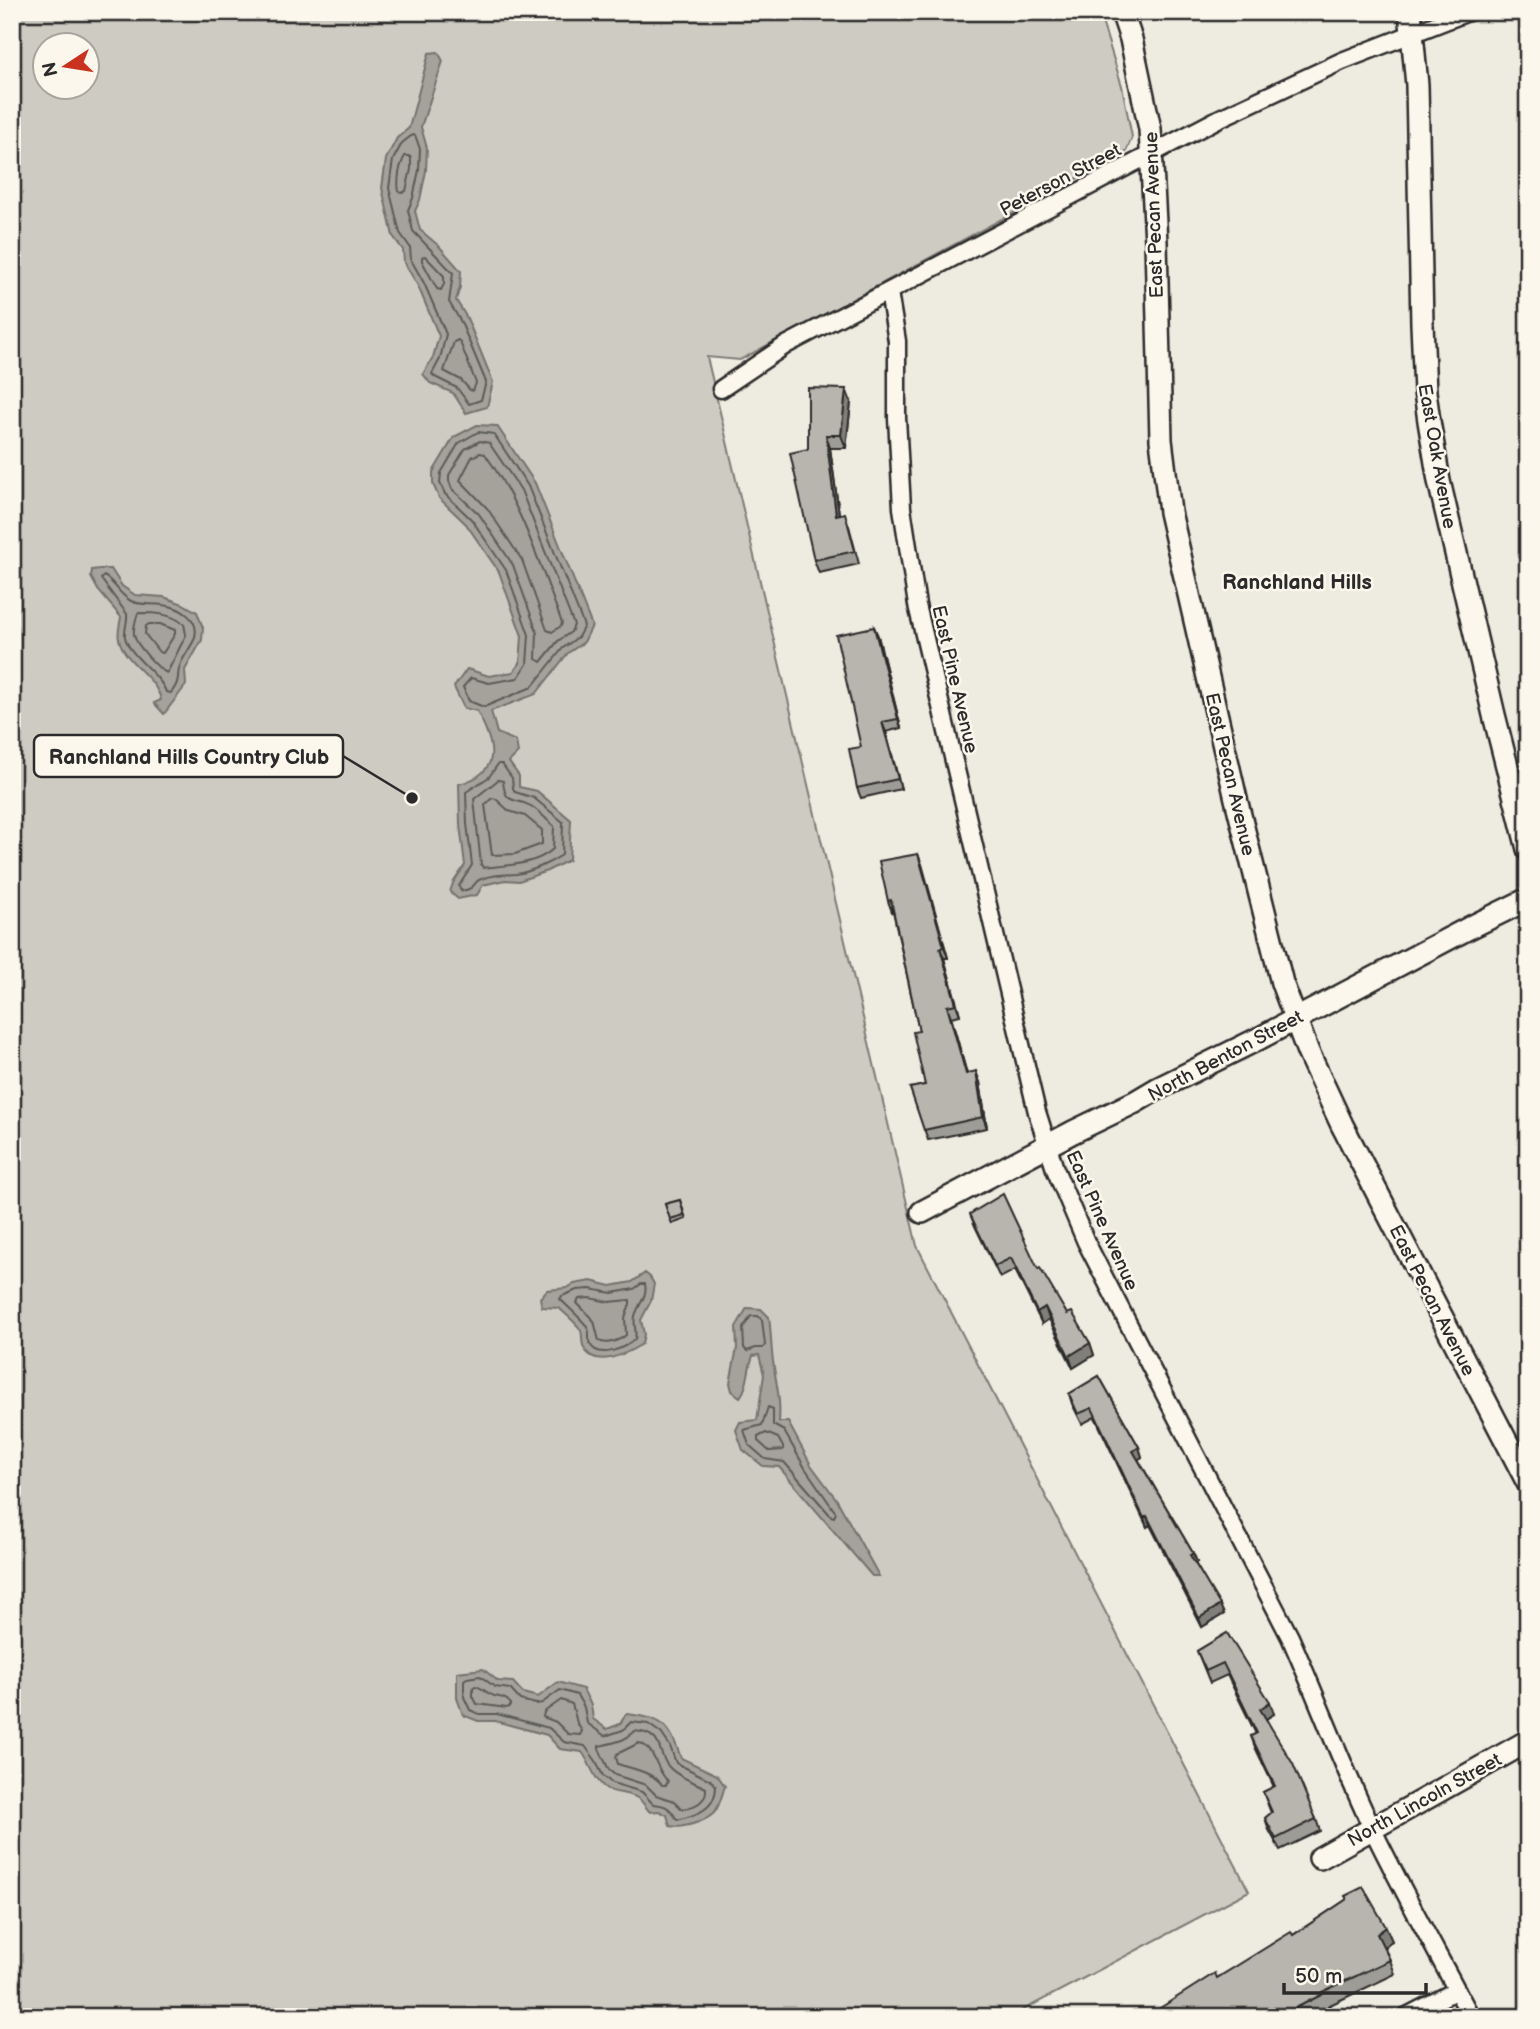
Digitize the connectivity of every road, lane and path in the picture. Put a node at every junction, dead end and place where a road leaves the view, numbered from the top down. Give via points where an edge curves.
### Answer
1 (1122, 12) edge
2 (1410, 12) edge
3 (1468, 12) edge
4 (1412, 34) junction
5 (1150, 155) junction
6 (889, 292) junction
7 (721, 389) dead end
8 (1528, 849) edge
9 (1528, 900) edge
10 (1295, 1018) junction
11 (1047, 1146) junction
12 (922, 1212) dead end
13 (1528, 1483) edge
14 (1528, 1741) edge
15 (1372, 1828) junction
16 (1320, 1858) dead end
17 (1457, 1990) junction
18 (1405, 2017) edge
19 (1471, 2017) edge

1 - 5 street, East Pecan Avenue via 1147,114
2 - 4 street, East Oak Avenue
3 - 4 street, Peterson Street
4 - 5 street, Peterson Street via 1297,81
4 - 8 street, East Oak Avenue via 1429,421 1439,481
5 - 6 street, Peterson Street
5 - 10 street, East Pecan Avenue via 1161,440 1168,498 1265,921
6 - 7 street, Peterson Street via 786,345
6 - 11 street, East Pine Avenue via 897,341 902,508 917,605
9 - 10 street, North Benton Street
10 - 11 street, North Benton Street
10 - 13 street, East Pecan Avenue via 1342,1125
11 - 12 street, North Benton Street
11 - 15 street, East Pine Avenue via 1086,1242 1290,1637
14 - 15 street, North Lincoln Street
15 - 16 street, North Lincoln Street
15 - 17 street, East Pine Avenue
17 - 18 street
17 - 19 street, East Pine Avenue

